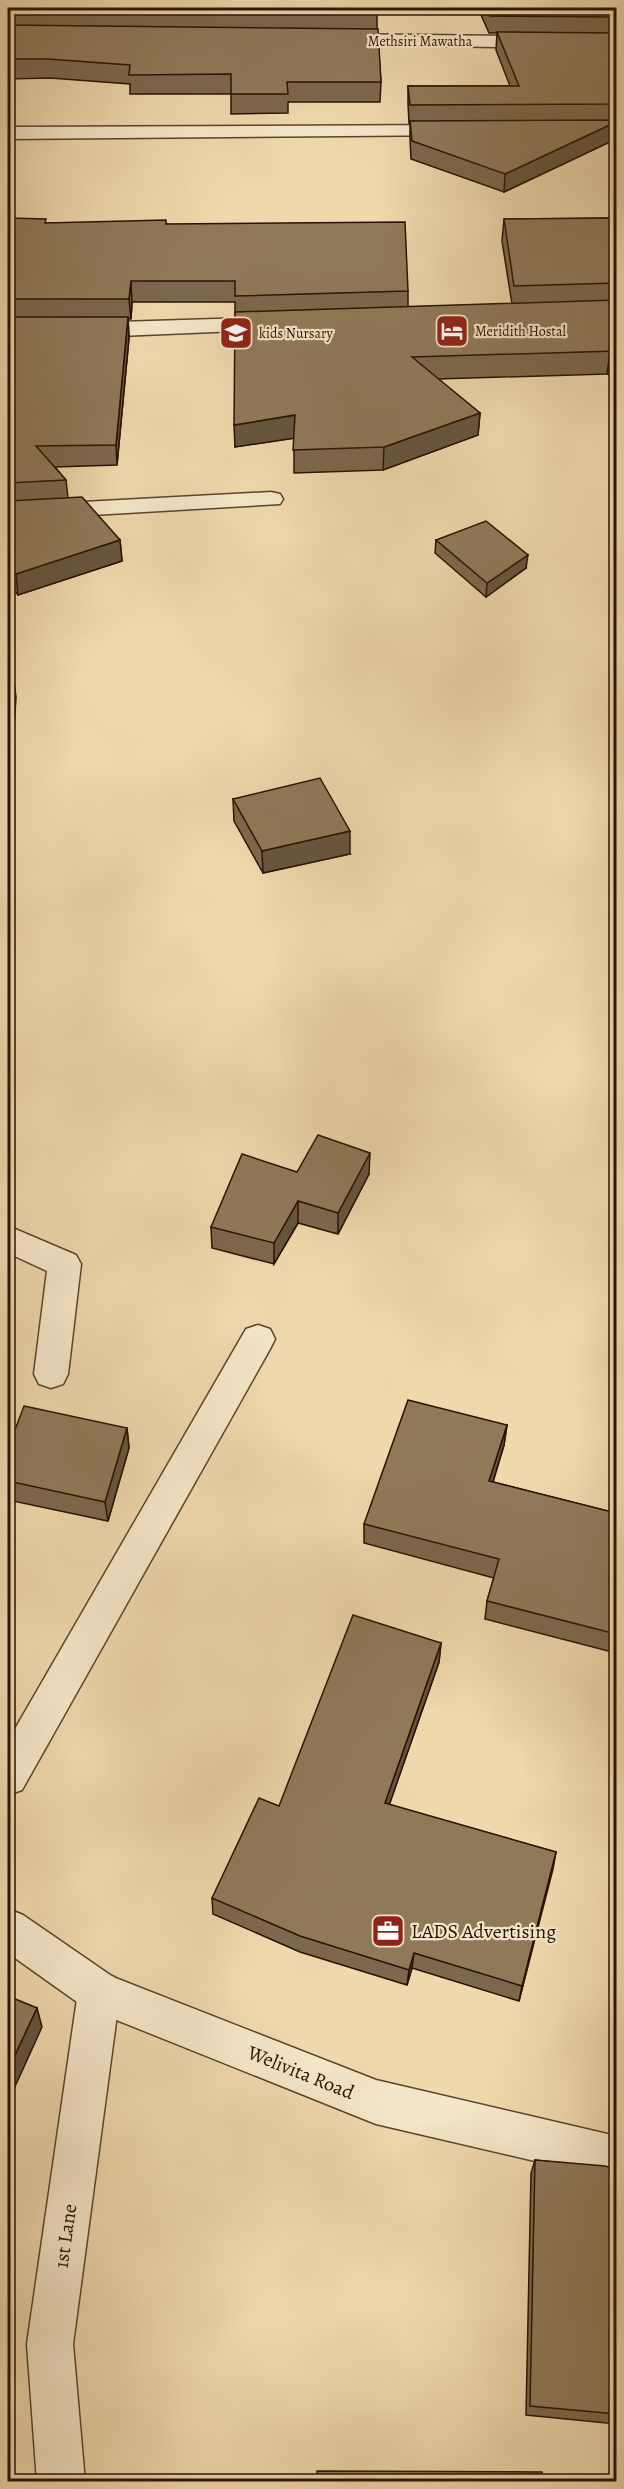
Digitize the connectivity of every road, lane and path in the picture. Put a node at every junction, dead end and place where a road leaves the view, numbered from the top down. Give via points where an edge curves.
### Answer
1 (320, 40) edge
2 (616, 43) edge
3 (473, 130) edge
4 (8, 133) edge
5 (297, 324) edge
6 (8, 327) edge
7 (271, 500) dead end
8 (8, 513) edge
9 (8, 1239) edge
10 (258, 1339) dead end
11 (51, 1374) dead end
12 (8, 1777) edge
13 (8, 1929) edge
14 (99, 1992) junction
15 (616, 2158) edge
16 (61, 2481) edge

1 - 2 street, Methsiri Mawatha
3 - 4 street
5 - 6 street via 119,329
7 - 8 street
9 - 11 street via 64,1264
10 - 12 street
13 - 14 street, Welivita Road
14 - 15 street, Welivita Road via 376,2102
14 - 16 street, 1st Lane via 50,2344

